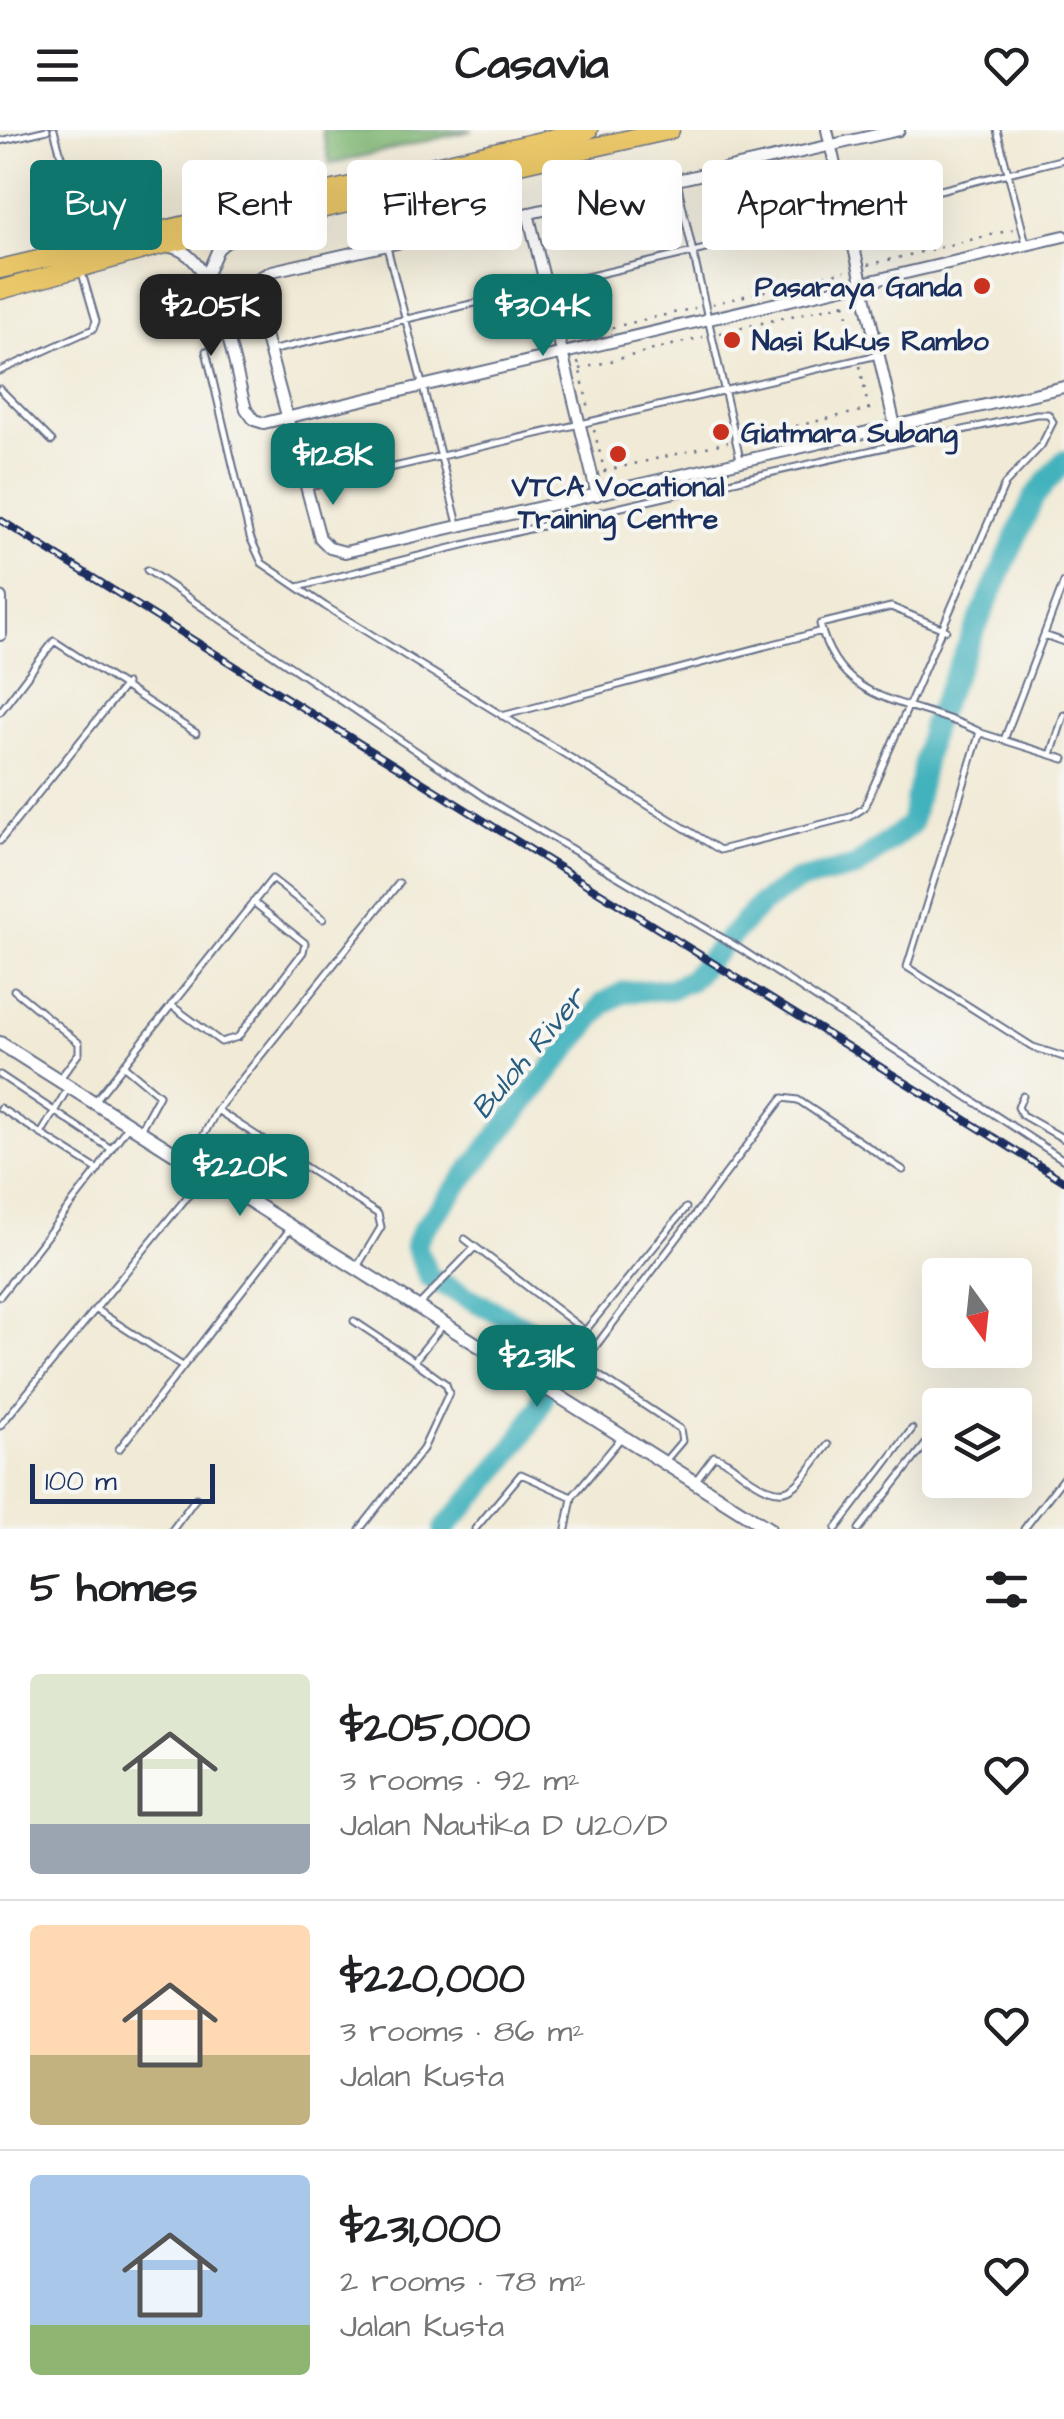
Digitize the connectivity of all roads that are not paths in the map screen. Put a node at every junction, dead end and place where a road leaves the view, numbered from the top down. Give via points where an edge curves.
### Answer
1 (50, 130) edge
2 (588, 130) edge
3 (670, 130) edge
4 (828, 130) edge
5 (900, 130) edge
6 (997, 130) edge
7 (0, 142) edge
8 (832, 146) junction
9 (1064, 159) edge
10 (60, 160) edge
11 (835, 160) edge
12 (1007, 172) junction
13 (682, 177) edge
14 (943, 188) edge
15 (682, 204) edge
16 (327, 207) edge
17 (542, 210) edge
18 (528, 213) junction
19 (522, 214) edge
20 (162, 229) edge
21 (1064, 236) edge
22 (162, 245) edge
23 (1026, 245) junction
24 (75, 250) edge
25 (141, 250) edge
26 (218, 250) edge
27 (372, 250) edge
28 (387, 250) edge
29 (702, 250) edge
30 (854, 250) edge
31 (693, 252) junction
32 (80, 265) junction
33 (0, 269) edge
34 (207, 274) junction
35 (862, 282) junction
36 (546, 286) junction
37 (0, 290) edge
38 (708, 319) junction
39 (404, 320) junction
40 (270, 350) junction
41 (206, 351) dead end
42 (562, 353) junction
43 (878, 355) junction
44 (0, 372) edge
45 (422, 386) junction
46 (1064, 387) edge
47 (0, 389) edge
48 (725, 390) junction
49 (290, 418) junction
50 (580, 424) junction
51 (895, 426) junction
52 (52, 441) dead end
53 (440, 456) junction
54 (741, 462) junction
55 (308, 487) junction
56 (596, 495) junction
57 (459, 526) junction
58 (147, 570) dead end
59 (1064, 582) edge
60 (298, 587) junction
61 (0, 598) edge
62 (946, 630) junction
63 (822, 631) junction
64 (0, 634) edge
65 (1044, 634) junction
66 (1064, 642) edge
67 (126, 684) junction
68 (915, 705) junction
69 (0, 712) edge
70 (1064, 715) edge
71 (502, 716) junction
72 (980, 732) junction
73 (196, 733) dead end
74 (1004, 740) junction
75 (1051, 755) junction
76 (1064, 760) edge
77 (2, 836) edge
78 (399, 883) dead end
79 (253, 902) junction
80 (323, 919) dead end
81 (14, 990) dead end
82 (171, 1005) junction
83 (0, 1043) edge
84 (1064, 1056) edge
85 (123, 1066) junction
86 (0, 1075) edge
87 (64, 1082) junction
88 (1023, 1096) dead end
89 (96, 1100) junction
90 (0, 1108) edge
91 (217, 1110) junction
92 (53, 1112) junction
93 (135, 1127) junction
94 (41, 1134) junction
95 (1064, 1139) edge
96 (112, 1149) junction
97 (1064, 1160) edge
98 (189, 1162) junction
99 (98, 1170) junction
100 (903, 1170) dead end
101 (207, 1172) junction
102 (686, 1208) dead end
103 (292, 1227) junction
104 (465, 1239) dead end
105 (475, 1247) junction
106 (357, 1267) junction
107 (0, 1296) edge
108 (417, 1308) junction
109 (95, 1309) junction
110 (354, 1321) dead end
111 (442, 1325) junction
112 (414, 1361) junction
113 (182, 1366) junction
114 (0, 1426) edge
115 (912, 1429) dead end
116 (621, 1438) junction
117 (828, 1445) dead end
118 (118, 1448) dead end
119 (922, 1449) edge
120 (663, 1464) junction
121 (1064, 1477) edge
122 (694, 1482) junction
123 (572, 1497) junction
124 (196, 1498) dead end
125 (172, 1529) edge
126 (360, 1529) edge
127 (475, 1529) edge
128 (566, 1529) edge
129 (769, 1529) edge
130 (836, 1529) edge
131 (858, 1529) edge
132 (1024, 1529) edge

1 - 7 lane
1 - 10 lane
2 - 20 highway
3 - 16 highway
4 - 8 street
5 - 8 street
6 - 12 lane
8 - 11 street
8 - 13 street
9 - 12 lane
12 - 14 lane
12 - 23 lane
15 - 31 lane
17 - 18 street
18 - 19 street
18 - 36 street
21 - 23 street
22 - 34 street via 191,254
23 - 35 street
24 - 33 highway
25 - 32 highway
26 - 34 street
27 - 40 street via 256,279
28 - 39 lane
29 - 31 lane
30 - 35 street
31 - 36 lane
31 - 38 lane
32 - 37 highway
32 - 44 lane via 93,329
34 - 49 street via 246,408 254,420
35 - 38 street
35 - 43 street
36 - 39 lane
36 - 42 street
38 - 42 street
38 - 48 lane
39 - 40 lane
39 - 45 lane
40 - 49 street
41 - 60 lane via 254,550
42 - 45 street
42 - 50 street
43 - 48 lane
43 - 51 street
45 - 49 street
45 - 53 lane
46 - 51 street
47 - 52 lane
48 - 50 lane
48 - 54 lane
49 - 55 street
50 - 53 lane
50 - 56 street
51 - 54 street
53 - 55 lane
53 - 57 lane
54 - 56 street
55 - 57 street via 320,538 330,548 346,552
56 - 57 street
58 - 97 lane via 495,804 739,948
59 - 65 lane
60 - 62 lane via 537,524 1048,414 1053,422 1041,446 1006,484
60 - 71 lane
61 - 64 street
62 - 63 lane via 891,608 820,624
62 - 68 lane
63 - 68 lane via 848,680
63 - 71 lane
65 - 66 lane
65 - 74 lane
67 - 69 lane via 54,641
67 - 73 lane
67 - 77 lane
68 - 71 lane via 864,808 720,850
68 - 72 lane
70 - 75 lane
72 - 74 lane
72 - 84 lane via 906,965 1033,1047
74 - 75 lane
75 - 76 lane
78 - 91 lane
79 - 80 lane via 272,878
79 - 82 lane
79 - 82 lane via 305,944 238,1037 221,1042
81 - 87 lane via 79,1043
82 - 85 lane
83 - 87 street
85 - 89 lane
85 - 93 lane via 159,1095
86 - 92 lane
87 - 89 street
87 - 92 lane
88 - 95 lane via 1022,1116
89 - 93 street
90 - 94 lane
91 - 98 lane
91 - 106 lane via 378,1214 381,1227
92 - 94 lane
92 - 96 lane
93 - 96 lane
93 - 98 street
94 - 99 lane
96 - 99 lane
98 - 101 street
99 - 107 lane
100 - 120 lane via 798,1100 783,1098 586,1359 590,1369 680,1429 682,1441
101 - 103 street
101 - 109 lane
102 - 105 lane via 585,1331
103 - 106 street
103 - 113 lane
104 - 105 lane
105 - 108 lane
106 - 108 street
108 - 111 street
109 - 113 lane
109 - 114 lane
110 - 112 lane
111 - 112 lane
111 - 116 street
112 - 126 lane via 449,1393 424,1449
113 - 118 lane
115 - 130 lane
116 - 120 street
116 - 123 lane
117 - 122 lane via 782,1494 714,1456
119 - 131 lane
120 - 122 street
121 - 132 lane
122 - 129 street
123 - 127 lane via 521,1474
123 - 128 lane
124 - 125 lane

